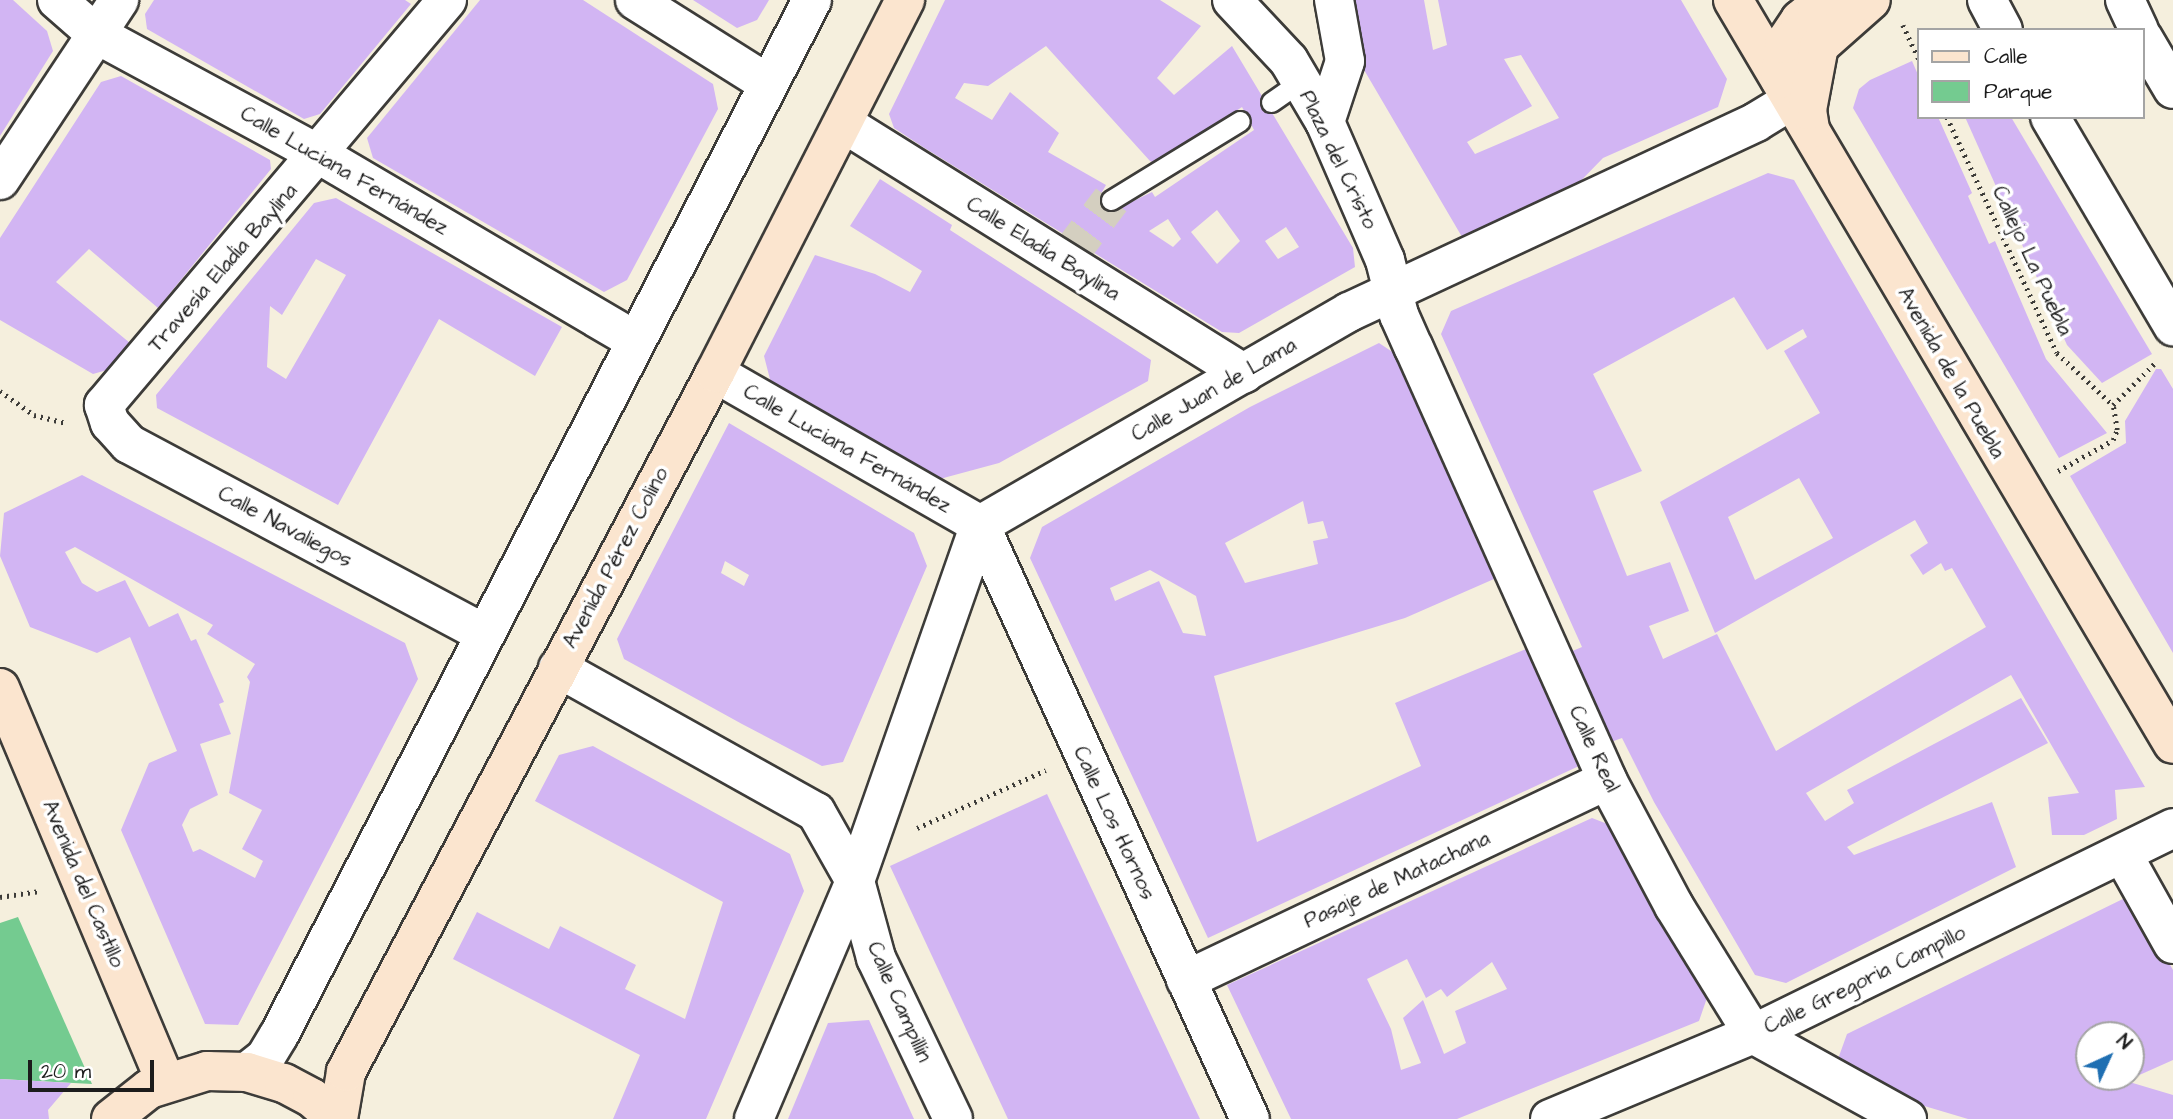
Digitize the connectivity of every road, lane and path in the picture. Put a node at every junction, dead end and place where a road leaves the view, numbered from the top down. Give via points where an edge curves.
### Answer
1 (57, 0) edge
2 (119, 0) edge
3 (447, 0) edge
4 (635, 0) edge
5 (785, 0) edge
6 (812, 0) edge
7 (905, 0) edge
8 (1232, 0) edge
9 (1334, 0) edge
10 (1733, 0) edge
11 (1825, 0) edge
12 (2125, 0) edge
13 (1884, 6) edge
14 (2138, 28) edge
15 (96, 34) junction
16 (2145, 40) edge
17 (799, 44) junction
18 (1918, 57) edge
19 (767, 83) junction
20 (2173, 89) edge
21 (1794, 103) junction
22 (1948, 119) edge
23 (2051, 119) edge
24 (1240, 121) dead end
25 (1325, 122) junction
26 (843, 123) junction
27 (320, 155) junction
28 (0, 180) edge
29 (1111, 200) tunnel mouth
30 (1395, 289) junction
31 (634, 340) junction
32 (2169, 341) edge
33 (715, 373) junction
34 (1244, 374) junction
35 (0, 391) edge
36 (2113, 405) junction
37 (107, 414) junction
38 (2020, 492) junction
39 (980, 525) junction
40 (483, 633) junction
41 (558, 668) junction
42 (0, 688) edge
43 (2173, 744) edge
44 (1082, 752) junction
45 (1607, 780) junction
46 (2173, 828) edge
47 (2123, 855) junction
48 (860, 866) junction
49 (361, 909) dead end
50 (2173, 944) edge
51 (1186, 980) junction
52 (1753, 1034) junction
53 (256, 1065) junction
54 (165, 1081) junction
55 (111, 1119) edge
56 (337, 1119) edge
57 (754, 1119) edge
58 (953, 1119) edge
59 (1250, 1119) edge
60 (1550, 1119) edge
61 (1907, 1119) edge

1 - 15 street, Calle Luciana Fernández
2 - 15 street
3 - 27 street, Travesía Eladia Baylina
4 - 19 street
5 - 17 street via 769,26
6 - 17 street
7 - 26 street, Avenida Pérez Colino
8 - 25 street, Plaza del Cristo via 1269,39 1286,92
9 - 25 street via 1345,61
10 - 21 street, Avenida de la Puebla
11 - 21 street via 1800,20 1784,44
12 - 14 street
13 - 18 path
13 - 21 street via 1819,46 1807,110
15 - 27 street, Calle Luciana Fernández
15 - 28 street
16 - 20 street
17 - 19 street
19 - 31 street
21 - 30 street, Calle Juan de Lama
21 - 38 street, Avenida de la Puebla
22 - 36 path, Callejo La Puebla via 2057,353
23 - 32 street
24 - 29 lane
25 - 30 street, Plaza del Cristo
26 - 33 street, Avenida Pérez Colino
26 - 34 street, Calle Eladia Baylina
27 - 31 street, Calle Luciana Fernández
27 - 37 street, Travesía Eladia Baylina
30 - 34 street, Calle Juan de Lama
30 - 45 street, Calle Real via 1399,314
31 - 40 street
32 - 36 path
33 - 39 street, Calle Luciana Fernández
33 - 41 street, Avenida Pérez Colino
34 - 39 street, Calle Juan de Lama
35 - 37 path via 34,415 69,423
36 - 38 path via 2117,430 2113,440
37 - 40 street, Calle Navaliegos via 128,444
38 - 43 street, Avenida de la Puebla
39 - 44 street, Calle Los Hornos
39 - 48 street
40 - 53 street
41 - 48 street via 816,813
41 - 56 street, Avenida Pérez Colino via 346,1072
42 - 54 street, Avenida del Castillo
44 - 48 path
44 - 51 street, Calle Los Hornos
45 - 51 street, Pasaje de Matachana
45 - 52 street, Calle Real via 1674,906
46 - 47 street, Calle Gregoria Campillo
47 - 50 street
47 - 52 street, Calle Gregoria Campillo
48 - 57 street
48 - 58 street, Calle Campillín via 876,958
49 - 53 lane via 292,1045
51 - 59 street, Calle Los Hornos
52 - 60 street, Calle Gregoria Campillo
52 - 61 street, Calle Real
53 - 54 street
53 - 56 street via 312,1098
54 - 55 street

